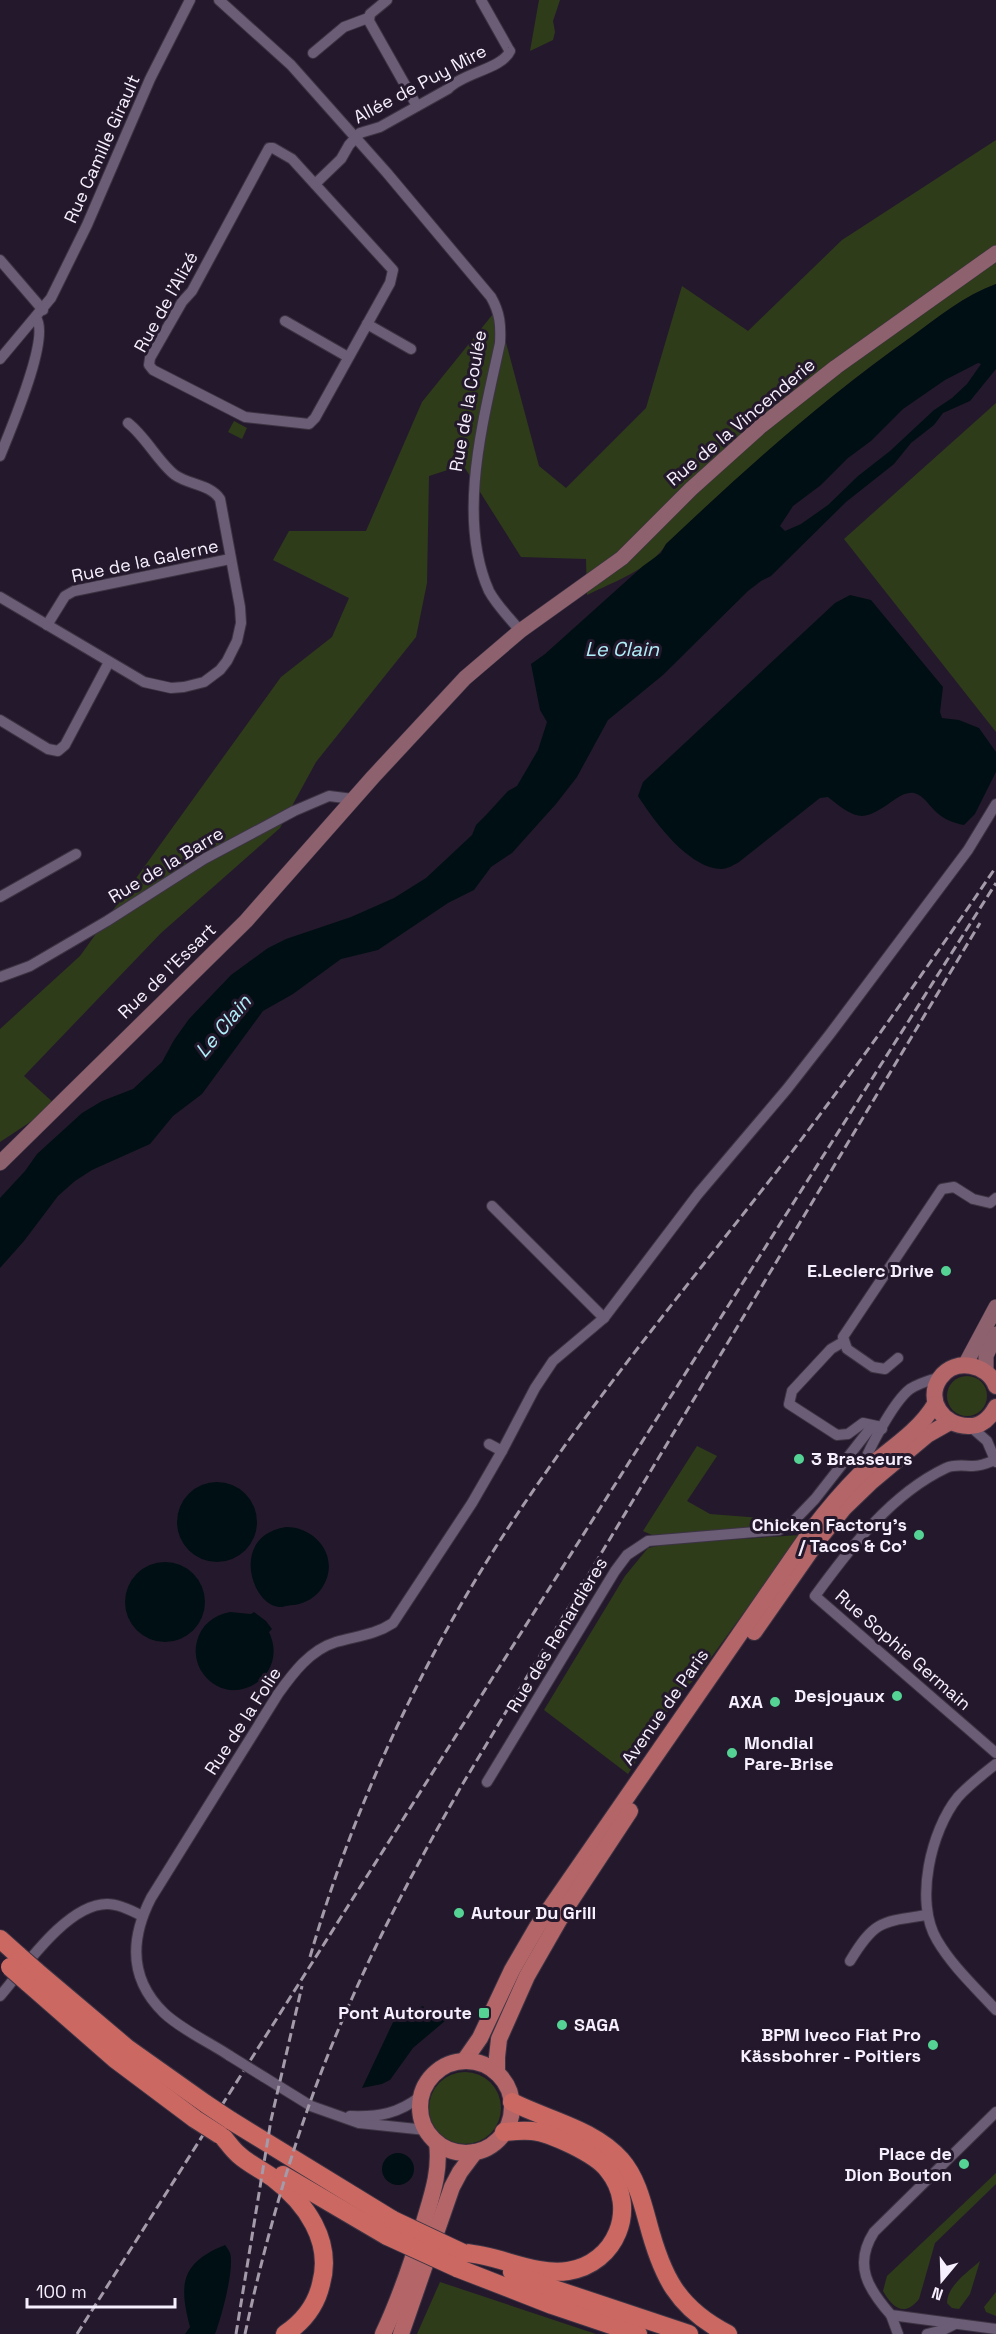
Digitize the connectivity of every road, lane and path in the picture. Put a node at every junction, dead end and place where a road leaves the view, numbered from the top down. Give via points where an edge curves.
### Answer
1 (190, 0) edge
2 (219, 0) edge
3 (387, 0) edge
4 (481, 0) edge
5 (368, 18) junction
6 (313, 53) dead end
7 (417, 106) junction
8 (356, 137) junction
9 (315, 184) junction
10 (996, 253) edge
11 (0, 260) edge
12 (39, 314) junction
13 (285, 321) dead end
14 (367, 324) junction
15 (411, 349) dead end
16 (348, 357) junction
17 (0, 359) edge
18 (128, 423) dead end
19 (0, 456) edge
20 (230, 559) junction
21 (0, 597) edge
22 (47, 625) junction
23 (520, 631) junction
24 (109, 662) junction
25 (0, 720) edge
26 (353, 799) junction
27 (996, 804) edge
28 (76, 854) dead end
29 (0, 897) edge
30 (0, 977) edge
31 (0, 1163) edge
32 (996, 1198) edge
33 (492, 1206) dead end
34 (996, 1307) edge
35 (604, 1318) junction
36 (996, 1334) edge
37 (843, 1342) junction
38 (898, 1358) dead end
39 (965, 1365) junction
40 (940, 1377) junction
41 (993, 1379) edge
42 (935, 1404) junction
43 (992, 1412) edge
44 (950, 1422) junction
45 (880, 1427) junction
46 (971, 1427) junction
47 (987, 1441) junction
48 (489, 1444) dead end
49 (502, 1451) junction
50 (996, 1461) edge
51 (860, 1474) junction
52 (996, 1753) edge
53 (996, 1764) edge
54 (488, 1782) dead end
55 (927, 1915) junction
56 (142, 1916) junction
57 (0, 1939) edge
58 (10, 1961) edge
59 (850, 1961) dead end
60 (32, 1976) junction
61 (0, 1996) edge
62 (996, 2010) edge
63 (464, 2061) junction
64 (497, 2073) junction
65 (421, 2096) junction
66 (512, 2102) junction
67 (996, 2112) edge
68 (338, 2116) junction
69 (426, 2130) junction
70 (225, 2131) junction
71 (504, 2132) junction
72 (437, 2143) junction
73 (475, 2152) junction
74 (462, 2258) junction
75 (891, 2315) junction
76 (955, 2324) junction
77 (996, 2329) edge
78 (285, 2334) edge
79 (383, 2334) edge
80 (400, 2334) edge
81 (638, 2334) edge
82 (689, 2334) edge
83 (728, 2334) edge
84 (898, 2334) edge
85 (927, 2334) edge

1 - 12 street, Rue Camille Girault via 150,79 87,225
2 - 8 street, Rue de la Coulée via 291,64
3 - 5 street
4 - 7 street, Allée de Puy Mire via 509,55
5 - 6 street via 344,27
5 - 7 street
7 - 8 street, Allée de Puy Mire
8 - 9 street via 341,159
8 - 23 street, Rue de la Coulée via 497,309 500,343 474,472 477,539 486,582 495,601
9 - 14 street, Rue de l'Alizé via 393,270
9 - 16 street, Rue de l'Alizé via 290,157 269,148 148,365 245,417 303,424 313,422
10 - 23 main road, Rue de la Vincenderie via 836,367 761,426 690,489 622,558
11 - 12 street
12 - 17 street, Rue Camille Girault
12 - 19 street via 40,337 35,356
13 - 16 street
14 - 15 street
14 - 16 street, Rue de l'Alizé
18 - 20 street via 173,473 218,497
20 - 22 street, Rue de la Galerne via 74,591 65,596
20 - 24 street via 240,607 240,631 227,661 211,678 194,686 158,686
21 - 22 street
22 - 24 street
23 - 26 main road via 465,678
24 - 25 street via 65,745 58,751
26 - 30 street, Rue de la Barre via 329,796 294,811 204,859 30,966
26 - 31 main road, Rue de l'Essart via 246,921
27 - 35 street, Rue de la Folie via 968,850 830,1034 698,1194
28 - 29 street
32 - 37 street via 990,1203 972,1199 954,1187 942,1190
33 - 35 street
34 - 39 main road
35 - 49 street, Rue de la Folie via 553,1361
36 - 41 main road via 986,1356
37 - 38 street via 847,1349 879,1369 891,1366
37 - 45 street via 831,1349 792,1391 789,1404 837,1435 848,1434 863,1423
39 - 40 main road
39 - 41 main road via 976,1366
40 - 42 main road
40 - 45 street, Rue des Renardières via 909,1390
42 - 44 main road
42 - 51 main road, Avenue de Paris via 923,1421
43 - 46 main road
43 - 47 street
44 - 46 main road
44 - 64 main road, Avenue de Paris via 927,1435 879,1475 832,1522 670,1752 595,1861 537,1956 499,2038
45 - 51 street, Rue des Renardières
45 - 54 street, Rue des Renardières via 865,1434 791,1524 779,1530 648,1541 627,1554
46 - 47 street
47 - 50 street
48 - 49 street
49 - 56 street, Rue de la Folie via 393,1623 380,1632 333,1643 312,1654 294,1672 161,1879
50 - 52 street, Rue Sophie Germain via 947,1467 909,1491 860,1539 815,1596
51 - 63 main road, Avenue de Paris via 811,1531 584,1856 521,1952 480,2038
53 - 55 street via 957,1798 944,1819 933,1850
55 - 59 street via 894,1920 871,1930
55 - 62 street via 935,1938 948,1957
56 - 61 street via 107,1904 76,1914 57,1930
56 - 68 street, Rue de la Folie, bridge via 135,1953 149,1994 165,2014 305,2103
57 - 58 highway
58 - 60 highway, bridge
60 - 70 highway, bridge via 206,2104
60 - 70 highway, bridge via 115,2060 195,2119
63 - 64 main road via 476,2062
63 - 65 main road via 441,2068
64 - 66 main road
65 - 68 street, Rue de la Folie via 387,2115
65 - 69 main road via 420,2110
66 - 71 main road via 512,2114
66 - 83 highway via 595,2139 621,2160 639,2193 660,2263 674,2290 699,2318
67 - 75 street via 868,2242 864,2268 867,2281
68 - 69 street, Rue de la Folie via 369,2125
69 - 72 main road
70 - 74 highway, bridge via 332,2205
70 - 78 highway via 238,2155 273,2178 310,2215 324,2252 319,2293 297,2326
71 - 73 main road via 491,2146
71 - 74 highway via 537,2132 600,2162 619,2191 619,2231 599,2258 569,2271 548,2271 485,2254
72 - 73 main road via 455,2152
72 - 79 main road via 436,2184 413,2259
73 - 80 main road via 452,2187
74 - 81 highway via 552,2305
74 - 82 highway
75 - 76 street
75 - 84 street
76 - 77 street
76 - 85 street

